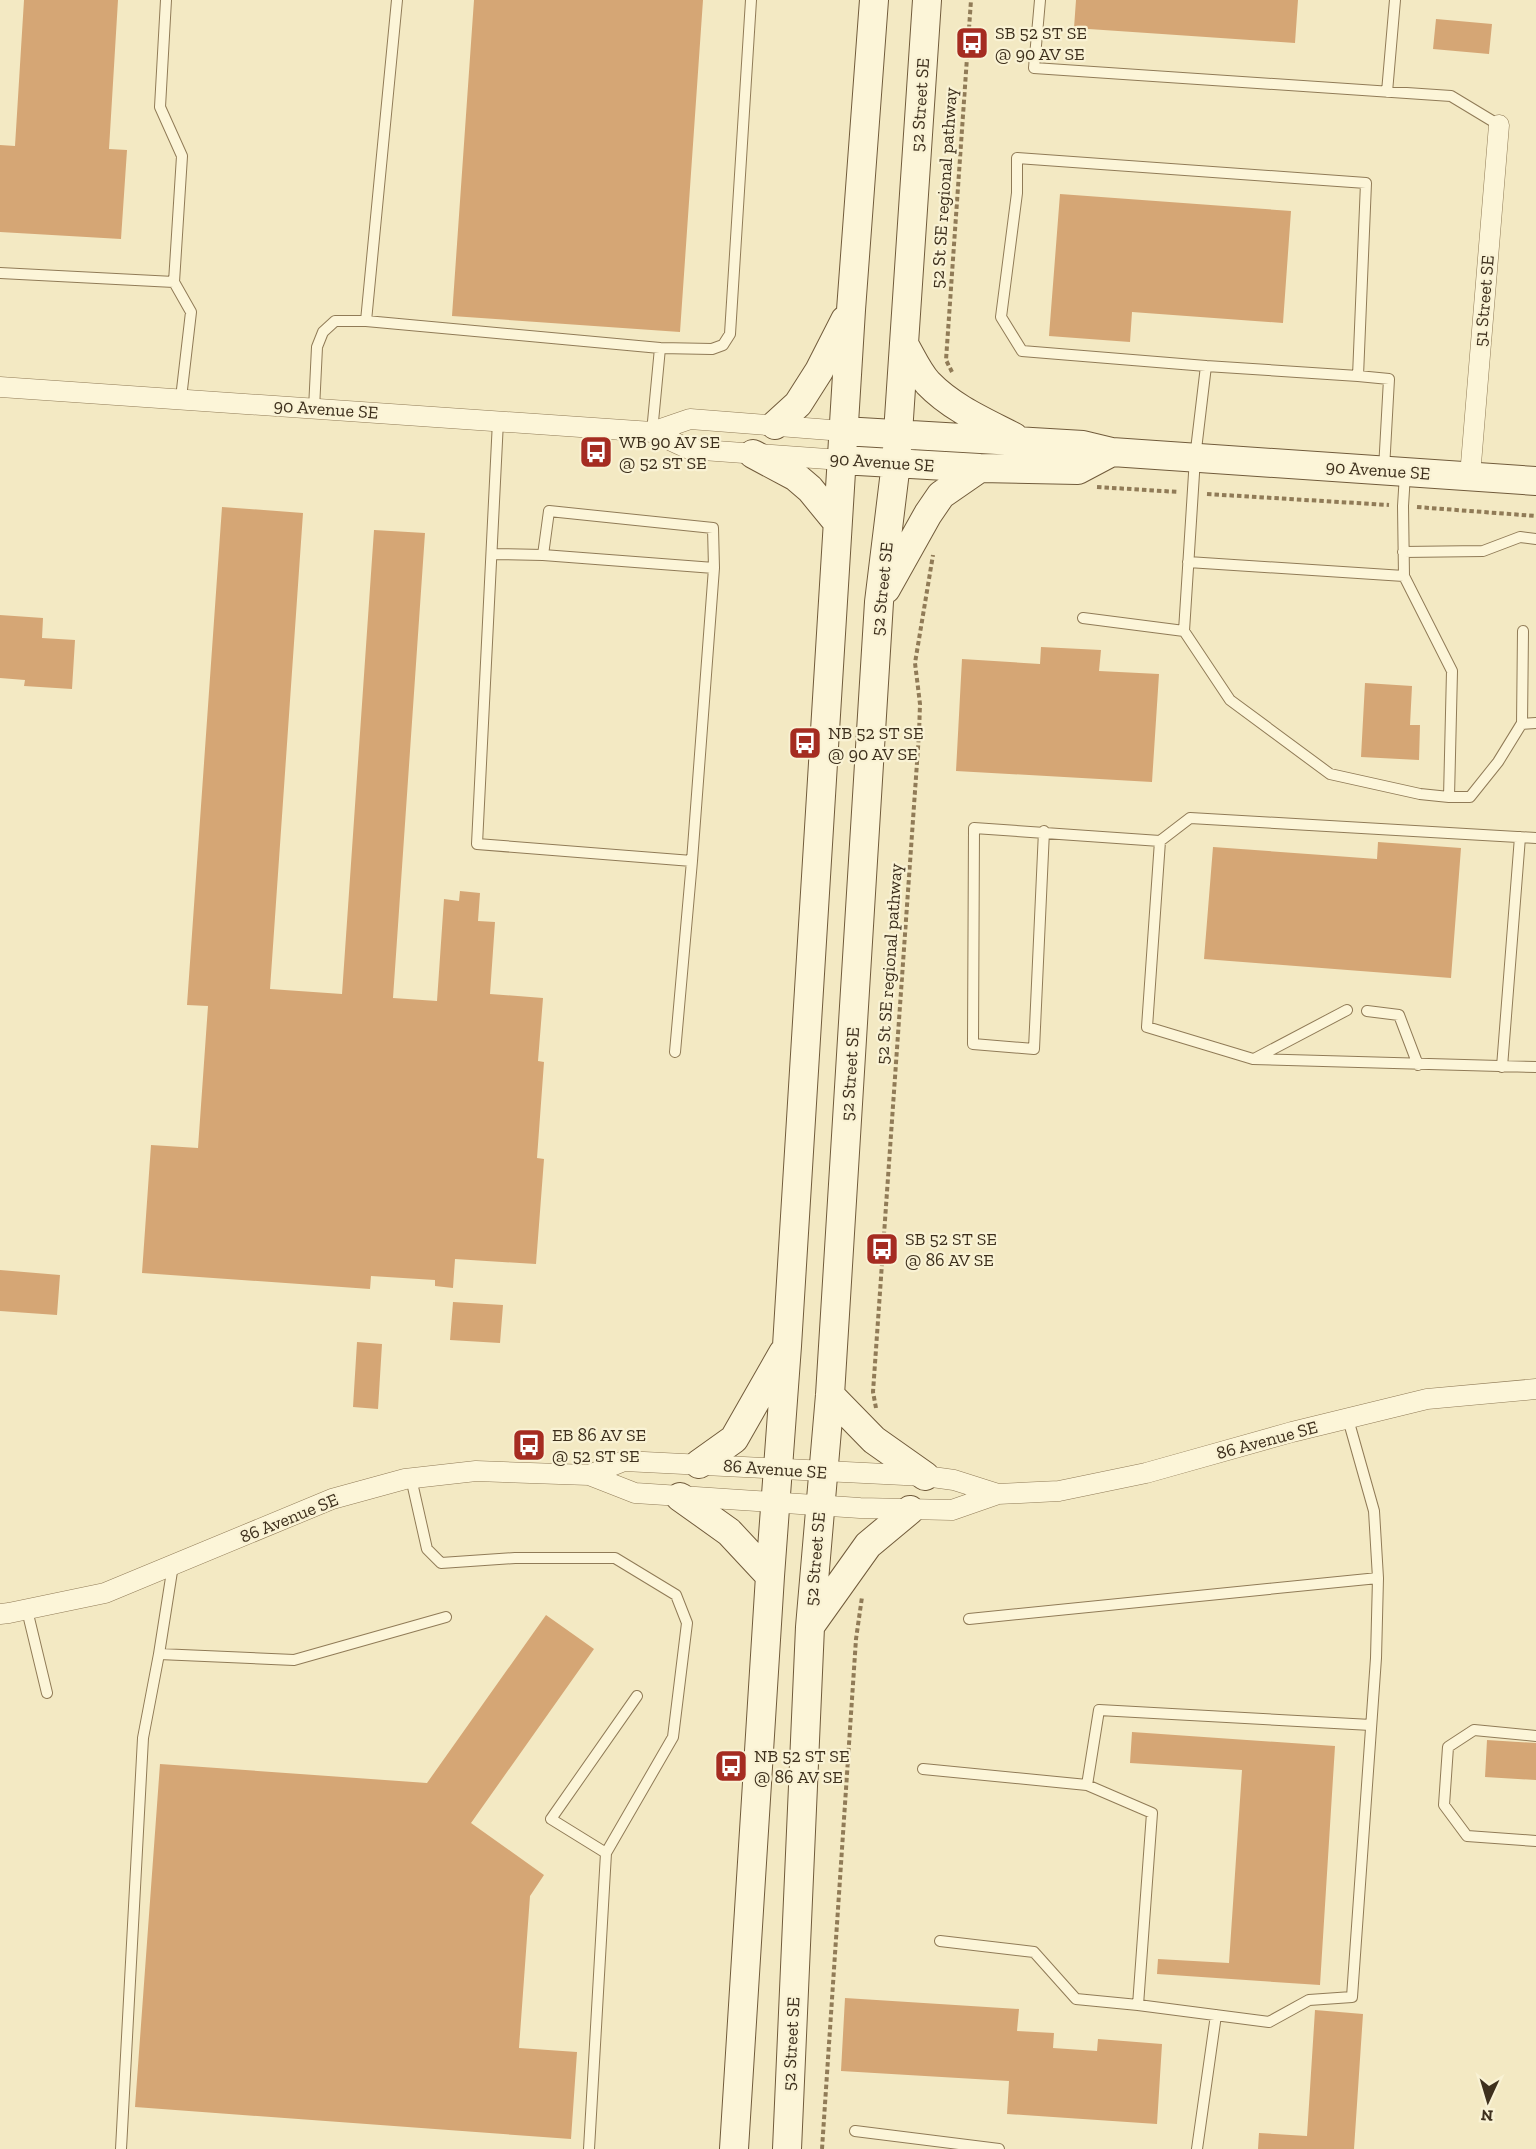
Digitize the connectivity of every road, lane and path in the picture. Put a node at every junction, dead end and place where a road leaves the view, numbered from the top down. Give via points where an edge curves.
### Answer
1 (166, 0) edge
2 (397, 0) edge
3 (751, 0) edge
4 (874, 0) edge
5 (927, 0) edge
6 (971, 0) edge
7 (1040, 0) edge
8 (1395, 0) edge
9 (1388, 92) junction
10 (1499, 125) joint
11 (0, 273) edge
12 (174, 282) junction
13 (850, 310) junction
14 (366, 321) junction
15 (904, 344) junction
16 (660, 348) junction
17 (1206, 366) junction
18 (955, 376) dead end
19 (1358, 376) junction
20 (0, 387) edge
21 (181, 398) junction
22 (314, 409) junction
23 (498, 421) junction
24 (775, 425) junction
25 (843, 430) junction
26 (652, 432) junction
27 (898, 435) junction
28 (1024, 442) junction
29 (1112, 452) junction
30 (753, 454) junction
31 (1195, 458) junction
32 (841, 460) junction
33 (896, 463) junction
34 (980, 468) junction
35 (1394, 471) junction
36 (1470, 476) junction
37 (1536, 481) edge
38 (1094, 487) dead end
39 (1193, 493) junction
40 (1403, 506) junction
41 (1536, 516) edge
42 (837, 522) junction
43 (1536, 539) edge
44 (935, 546) dead end
45 (1403, 552) junction
46 (492, 554) junction
47 (543, 555) junction
48 (1188, 562) junction
49 (714, 568) junction
50 (1404, 576) junction
51 (879, 602) junction
52 (1083, 618) dead end
53 (1184, 631) junction
54 (1522, 632) dead end
55 (1522, 723) junction
56 (1536, 723) edge
57 (1449, 797) junction
58 (1044, 831) junction
59 (1520, 837) junction
60 (1536, 838) edge
61 (1160, 841) junction
62 (692, 861) junction
63 (1347, 1010) dead end
64 (1368, 1011) dead end
65 (675, 1052) dead end
66 (1253, 1059) junction
67 (1418, 1065) junction
68 (1502, 1067) junction
69 (1536, 1067) edge
70 (787, 1346) junction
71 (1536, 1389) edge
72 (830, 1395) junction
73 (876, 1411) dead end
74 (1348, 1419) junction
75 (699, 1464) junction
76 (778, 1469) junction
77 (822, 1472) junction
78 (589, 1474) junction
79 (925, 1476) junction
80 (411, 1478) junction
81 (998, 1494) junction
82 (680, 1497) junction
83 (776, 1502) junction
84 (820, 1505) junction
85 (910, 1510) junction
86 (172, 1565) junction
87 (770, 1576) junction
88 (1378, 1578) junction
89 (863, 1590) dead end
90 (27, 1610) junction
91 (0, 1614) edge
92 (446, 1617) dead end
93 (969, 1619) dead end
94 (810, 1626) junction
95 (159, 1654) junction
96 (47, 1693) dead end
97 (637, 1696) dead end
98 (1371, 1725) junction
99 (1536, 1736) edge
100 (923, 1769) dead end
101 (1087, 1785) junction
102 (1536, 1841) edge
103 (606, 1853) junction
104 (940, 1941) dead end
105 (1138, 2005) junction
106 (1216, 2015) junction
107 (855, 2131) dead end
108 (978, 2147) edge
109 (121, 2149) edge
110 (589, 2149) edge
111 (734, 2149) edge
112 (787, 2149) edge
113 (822, 2149) edge
114 (999, 2149) edge
115 (1197, 2149) edge

1 - 12 lane via 160,107 182,156
2 - 14 lane
3 - 16 lane via 730,334 723,345 712,349
4 - 13 main road
5 - 15 main road, 52 Street SE
6 - 18 path, 52 St SE regional pathway via 946,360
7 - 9 lane via 1034,68
8 - 9 lane
9 - 10 lane via 1451,96
10 - 36 street, 51 Street SE
11 - 12 lane
12 - 21 lane via 191,312
13 - 24 main road via 798,404
13 - 25 main road
14 - 16 lane
14 - 22 lane via 336,321 322,332 317,347
15 - 27 main road, 52 Street SE
15 - 28 main road via 927,382 957,407
16 - 26 lane
17 - 19 lane
17 - 19 lane via 1022,351 1001,317 1017,193 1017,158 1366,183
17 - 31 lane
19 - 35 lane via 1389,379
20 - 21 street, 90 Avenue SE
21 - 22 street, 90 Avenue SE
22 - 23 street, 90 Avenue SE
23 - 26 street, 90 Avenue SE
23 - 46 lane
24 - 25 street, 90 Avenue SE
24 - 26 street, 90 Avenue SE via 690,419
25 - 27 main road, 90 Avenue SE
25 - 32 main road
26 - 30 street, 90 Avenue SE via 689,449
27 - 28 main road, 90 Avenue SE
27 - 33 main road, 52 Street SE
28 - 29 main road, 90 Avenue SE via 1083,445
29 - 31 main road, 90 Avenue SE
29 - 34 main road, 90 Avenue SE via 1078,470
30 - 32 street, 90 Avenue SE
30 - 42 main road via 796,477
31 - 35 main road, 90 Avenue SE
31 - 39 lane
32 - 33 main road, 90 Avenue SE
32 - 42 main road
33 - 34 main road, 90 Avenue SE
33 - 51 main road, 52 Street SE
34 - 51 main road via 941,495
35 - 36 main road, 90 Avenue SE
35 - 40 lane
36 - 37 main road, 90 Avenue SE
38 - 39 path
39 - 40 path
39 - 48 lane
40 - 41 path
40 - 45 lane
42 - 70 main road
43 - 45 lane via 1520,537 1483,551
44 - 73 path, 52 St SE regional pathway via 915,663 919,734 873,1392
45 - 50 lane
46 - 47 lane
46 - 62 lane via 477,844
47 - 49 lane
47 - 49 lane via 549,511 713,528
48 - 50 lane
48 - 53 lane
49 - 62 lane
50 - 57 lane via 1452,671
51 - 72 main road, 52 Street SE
52 - 53 lane
53 - 57 lane via 1230,700 1330,774
54 - 55 lane
55 - 56 lane
55 - 57 lane via 1470,797
58 - 58 lane via 974,828 974,1044 1034,1049
58 - 61 lane
59 - 60 lane
59 - 61 lane via 1190,818
59 - 68 lane
61 - 66 lane via 1147,1027
62 - 65 lane
63 - 66 lane
64 - 67 lane via 1399,1015
66 - 67 lane
67 - 68 lane
68 - 69 lane
70 - 75 main road via 734,1439
70 - 76 main road
71 - 74 street, 86 Avenue SE via 1427,1399
72 - 77 main road, 52 Street SE
72 - 79 main road via 874,1440
74 - 81 street, 86 Avenue SE via 1146,1473 1059,1491
74 - 88 lane via 1374,1510
75 - 76 street, 86 Avenue SE
75 - 78 street, 86 Avenue SE via 624,1461
76 - 77 street, 86 Avenue SE
76 - 83 main road
77 - 79 street, 86 Avenue SE
77 - 84 main road, 52 Street SE
78 - 80 street, 86 Avenue SE via 476,1471
78 - 82 street, 86 Avenue SE via 635,1493
79 - 81 street, 86 Avenue SE via 954,1480
80 - 86 street, 86 Avenue SE via 332,1499
80 - 103 lane via 427,1549 441,1563 615,1558 676,1595 687,1623 673,1737
81 - 85 street, 86 Avenue SE via 952,1510
82 - 83 street, 86 Avenue SE
82 - 87 main road via 729,1532
83 - 84 street, 86 Avenue SE
83 - 87 main road
84 - 85 street, 86 Avenue SE
84 - 94 main road, 52 Street SE
85 - 94 main road via 868,1545
86 - 90 street, 86 Avenue SE via 105,1593
86 - 95 lane
87 - 111 main road
88 - 93 lane
88 - 98 lane
89 - 113 path via 856,1639
90 - 91 street, 86 Avenue SE
90 - 96 lane
92 - 95 lane via 294,1660
94 - 112 main road, 52 Street SE
95 - 109 lane via 142,1738
97 - 103 lane via 551,1819
98 - 101 lane via 1099,1710
98 - 106 lane via 1352,1997 1309,2000 1269,2022
99 - 102 lane via 1474,1730 1448,1747 1444,1805 1467,1836
100 - 101 lane
101 - 105 lane via 1152,1813
103 - 110 lane
104 - 105 lane via 1034,1952 1076,1999
105 - 106 lane
106 - 115 lane
107 - 108 lane
108 - 114 lane

